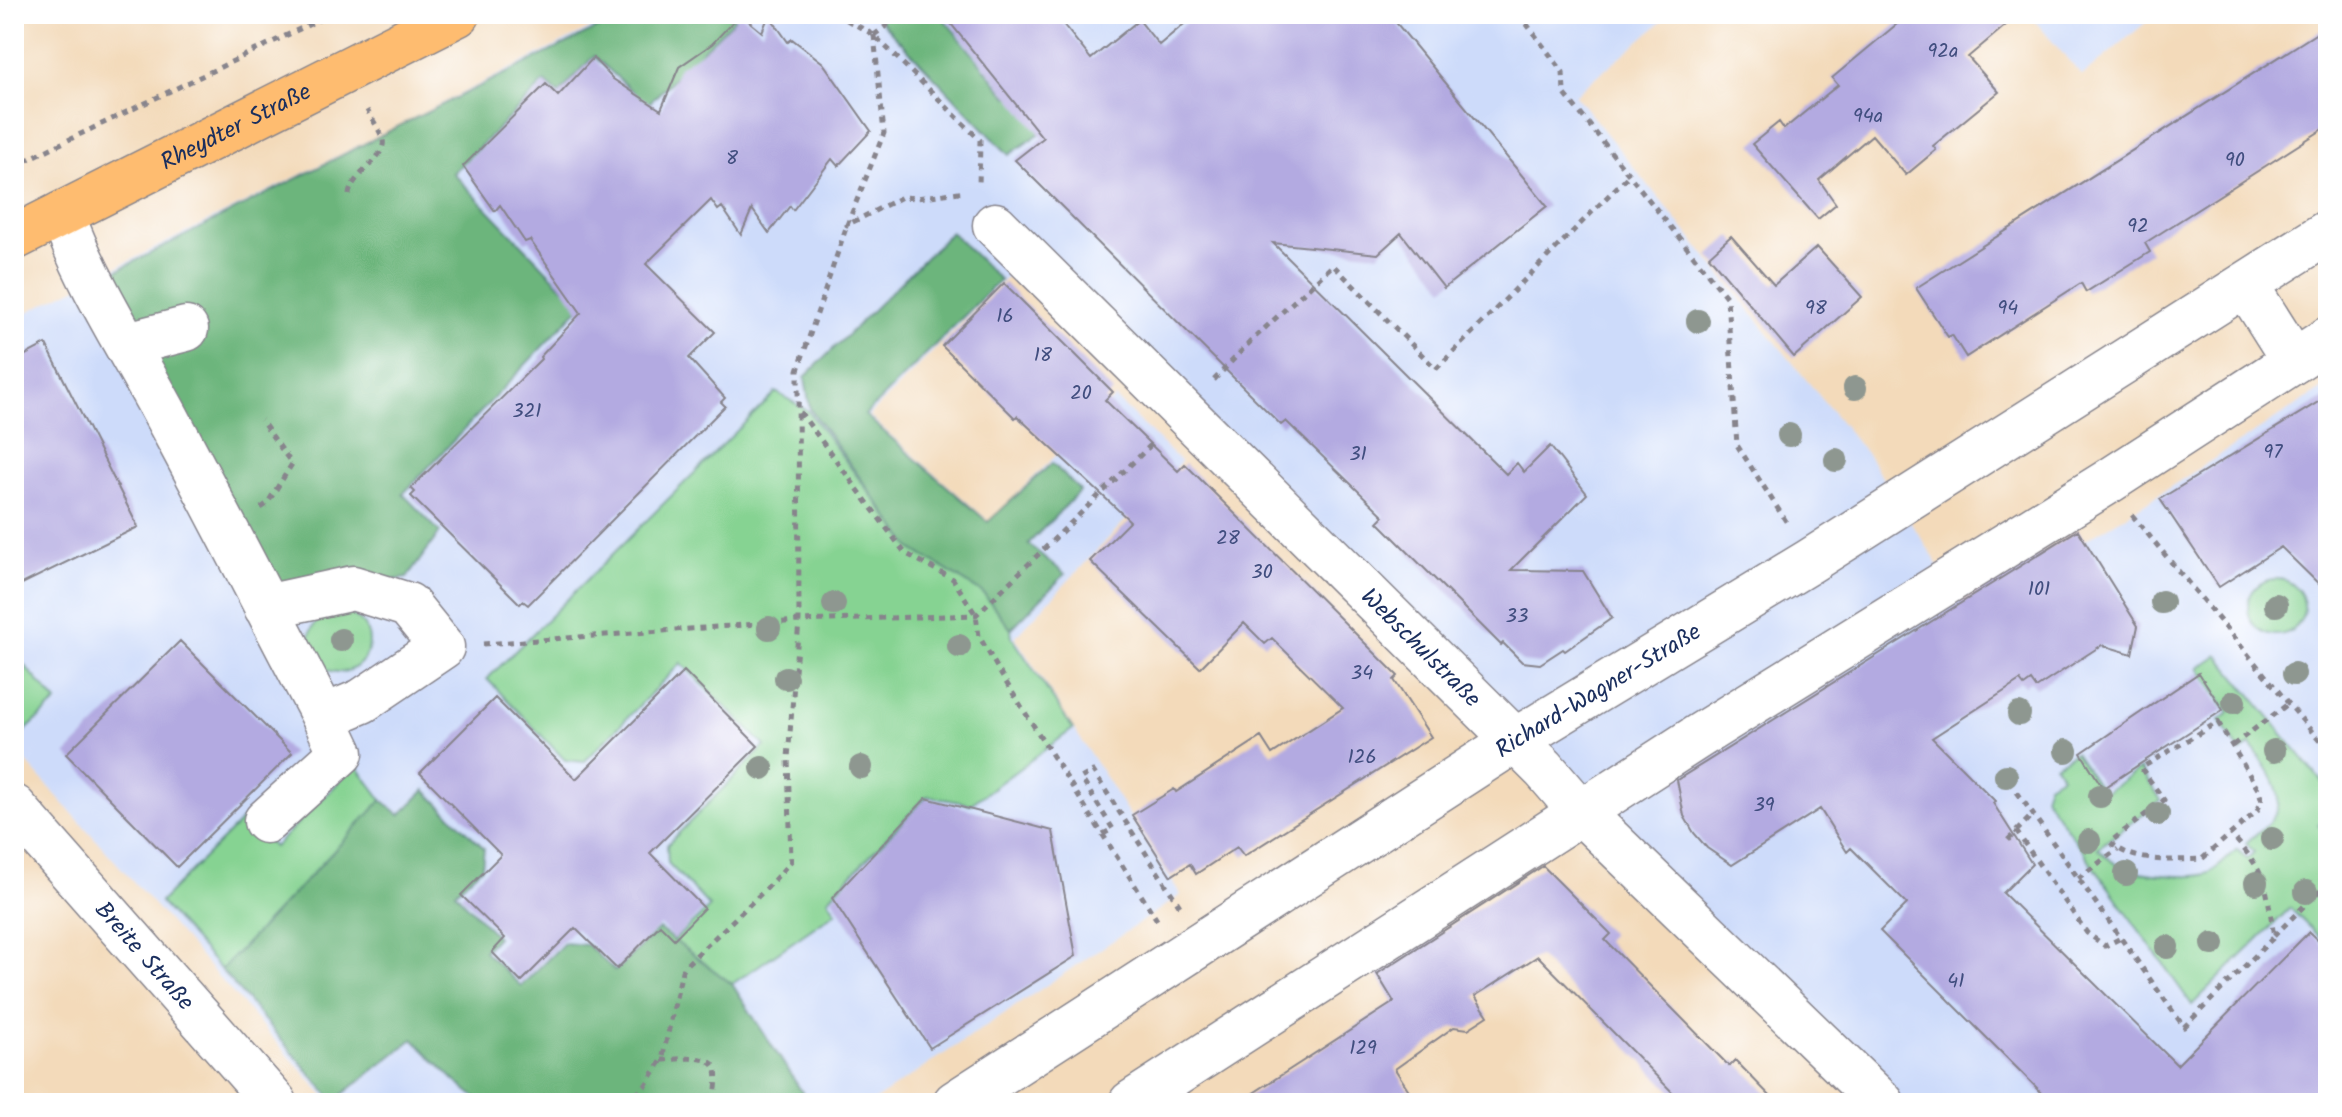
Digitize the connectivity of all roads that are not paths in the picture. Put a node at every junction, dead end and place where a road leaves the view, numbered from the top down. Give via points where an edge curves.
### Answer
1 (458, 14) edge
2 (987, 207) road end
3 (62, 214) junction
4 (2328, 232) edge
5 (14, 238) edge
6 (2246, 285) junction
7 (186, 329) dead end
8 (127, 344) junction
9 (2311, 350) edge
10 (266, 607) junction
11 (324, 717) junction
12 (1514, 741) junction
13 (14, 807) edge
14 (1582, 813) junction
15 (266, 821) dead end
16 (275, 1103) edge
17 (955, 1103) edge
18 (1131, 1103) edge
19 (1882, 1103) edge

1 - 3 main road, Rheydter Straße
2 - 12 street, Webschulstraße
3 - 5 main road, Rheydter Straße
3 - 8 street via 78,256
4 - 6 street, Richard-Wagner-Straße
6 - 9 street
6 - 12 street, Richard-Wagner-Straße
7 - 8 street
8 - 10 street
9 - 14 street
10 - 11 street
10 - 11 street via 353,588 408,605 442,647 362,701
11 - 15 street via 341,753
12 - 14 street, Webschulstraße
12 - 17 street, Richard-Wagner-Straße
13 - 16 street, Breite Straße
14 - 18 street
14 - 19 street, Webschulstraße

